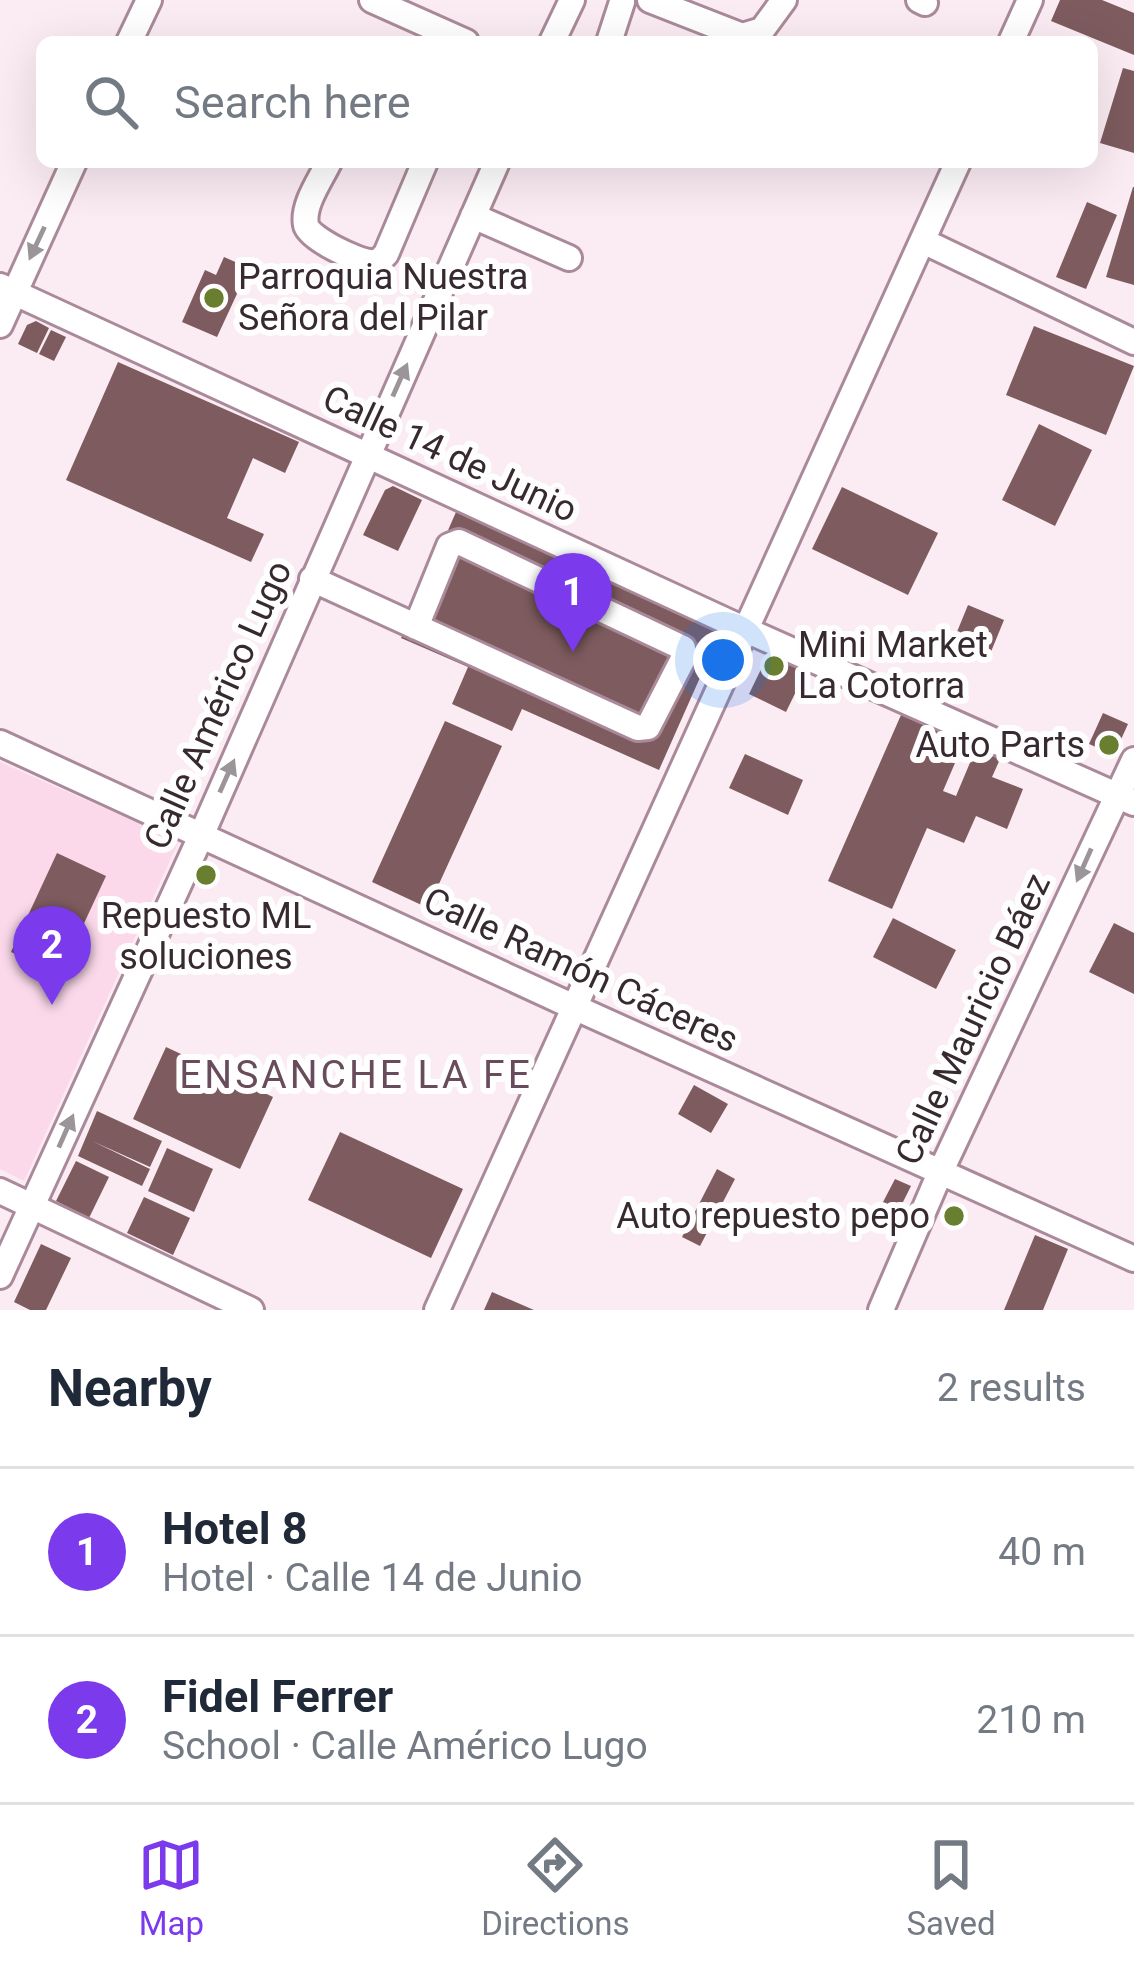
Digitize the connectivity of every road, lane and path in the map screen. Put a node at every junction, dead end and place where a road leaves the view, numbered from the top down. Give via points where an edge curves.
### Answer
1 (148, 0) edge
2 (373, 0) edge
3 (572, 0) edge
4 (650, 0) edge
5 (784, 0) edge
6 (1030, 0) edge
7 (622, 1) edge
8 (132, 36) edge
9 (453, 36) edge
10 (555, 36) edge
11 (611, 36) edge
12 (1014, 36) edge
13 (71, 168) edge
14 (326, 168) edge
15 (422, 168) edge
16 (494, 168) edge
17 (955, 168) edge
18 (473, 216) junction
19 (923, 242) junction
20 (569, 258) dead end
21 (7, 289) edge
22 (0, 325) edge
23 (1134, 342) edge
24 (367, 456) junction
25 (313, 579) junction
26 (416, 627) junction
27 (746, 630) junction
28 (0, 743) edge
29 (1134, 760) edge
30 (1125, 799) edge
31 (201, 836) junction
32 (574, 1007) junction
33 (940, 1173) junction
34 (0, 1191) edge
35 (32, 1205) junction
36 (1134, 1259) edge
37 (0, 1276) edge
38 (251, 1310) edge
39 (437, 1310) edge
40 (881, 1310) edge

1 - 8 street
2 - 9 street
3 - 10 street
4 - 5 street via 742,36 762,30
6 - 12 street
7 - 11 street
13 -> 21 street
14 - 15 street via 306,225 312,237 367,262 386,254
16 - 18 street, Calle Américo Lugo
17 - 19 street
18 - 20 street
24 -> 18 street, Calle Américo Lugo
19 - 23 street
19 - 27 street
21 - 22 street
21 - 24 street, Calle 14 de Junio
24 - 25 street, Calle Américo Lugo
24 - 27 street, Calle 14 de Junio
25 - 26 street
31 -> 25 street, Calle Américo Lugo
26 - 26 street via 638,728 648,727 684,658 683,648 459,542 449,546
27 - 30 street, Calle 14 de Junio
27 - 32 street
28 - 31 street, Calle Ramón Cáceres
29 - 30 street, Calle Mauricio Báez
30 -> 33 street, Calle Mauricio Báez
31 - 32 street, Calle Ramón Cáceres
35 -> 31 street, Calle Américo Lugo
32 - 33 street, Calle Ramón Cáceres
32 - 39 street
33 - 36 street, Calle Ramón Cáceres
33 - 40 street, Calle Mauricio Báez
34 - 35 street
35 - 37 street, Calle Américo Lugo
35 - 38 street

